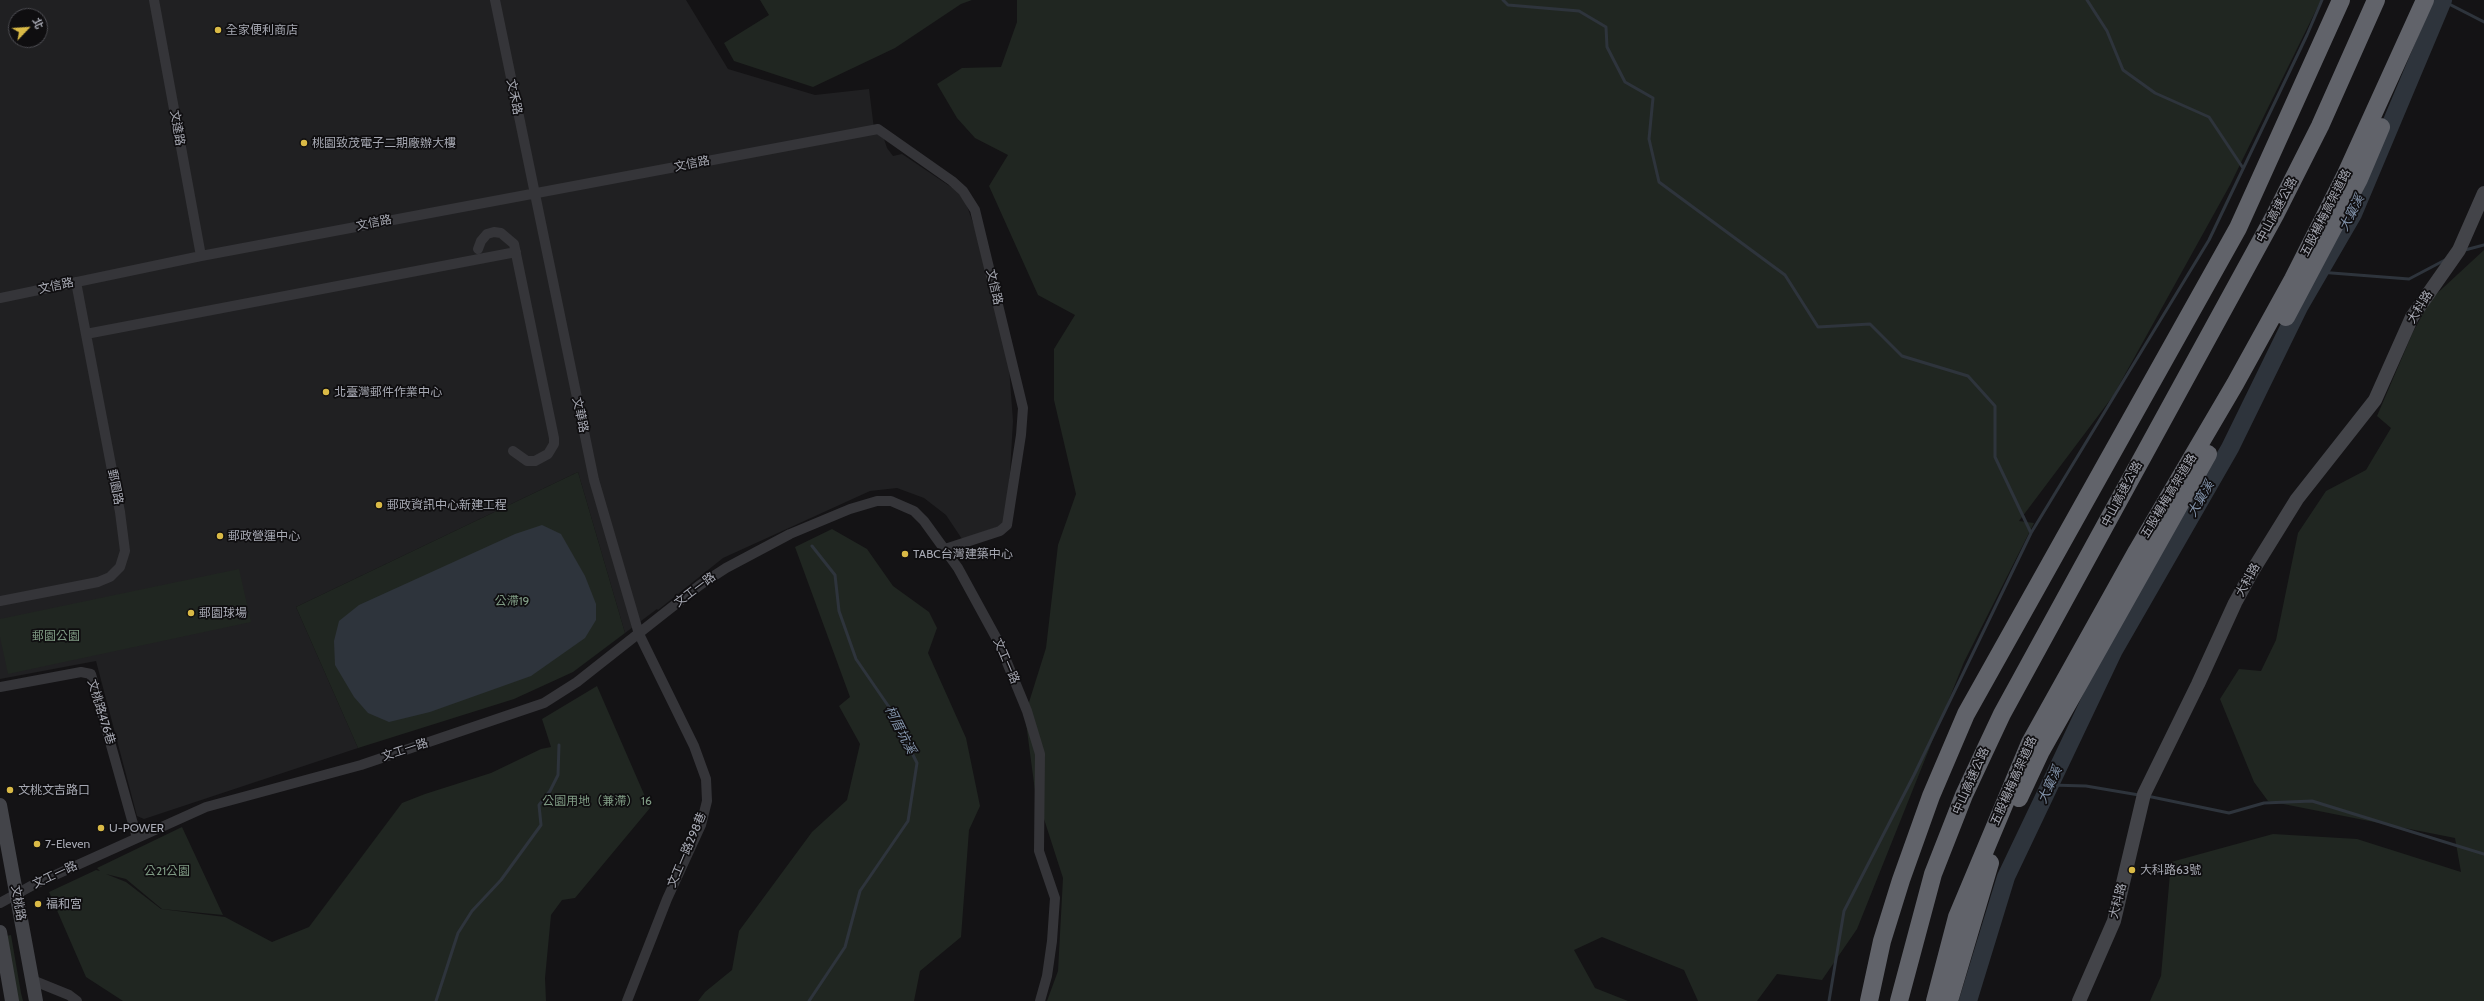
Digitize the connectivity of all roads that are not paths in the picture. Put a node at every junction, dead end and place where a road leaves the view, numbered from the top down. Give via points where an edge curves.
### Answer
1 (154, 0) edge
2 (495, 0) edge
3 (2342, 0) edge
4 (2376, 0) edge
5 (2425, 0) edge
6 (2436, 0) edge
7 (534, 193) junction
8 (2484, 193) edge
9 (478, 249) dead end
10 (516, 252) junction
11 (201, 256) junction
12 (76, 282) junction
13 (0, 298) edge
14 (86, 334) junction
15 (513, 451) dead end
16 (945, 549) junction
17 (0, 601) edge
18 (639, 634) junction
19 (0, 687) edge
20 (0, 805) edge
21 (137, 838) junction
22 (16, 893) junction
23 (0, 903) edge
24 (0, 932) edge
25 (32, 980) junction
26 (12, 1001) edge
27 (36, 1001) edge
28 (77, 1001) edge
29 (627, 1001) edge
30 (1040, 1001) edge
31 (1869, 1001) edge
32 (1899, 1001) edge
33 (1935, 1001) edge
34 (1949, 1001) edge
35 (2079, 1001) edge

1 - 11 street, 文達路
2 - 7 street, 文禾路
3 - 31 highway via 2238,228 1966,714 1931,796 1901,880 1882,941
4 - 32 highway, 中山高速公路 via 2320,126 2276,215 1999,721 1964,795 1933,874
5 - 33 highway, 五股楊梅高架道路 via 2346,174 2293,279 2030,743 1957,917
6 - 34 highway, 五股楊梅高架道路 via 2358,179 2304,285 2041,751 1992,855
7 - 11 street, 文信路
7 - 16 street, 文信路 via 878,129 952,181 970,202 978,220 1023,408 1007,525 1000,530
7 - 18 street, 文華路 via 594,480
8 - 35 street, 大科路 via 2459,250 2412,317 2375,400 2297,499 2253,570 2148,784 2140,805 2114,921
9 - 10 street via 487,234 502,233 514,244
10 - 14 street
10 - 15 street via 554,438 548,454 536,461 527,461
11 - 12 street, 文信路
12 - 13 street, 文信路
12 - 14 street, 郵園路
14 - 17 street, 郵園路 via 120,512 125,551 120,567 110,577 98,582
16 - 18 street, 文工一路 via 914,511 891,501 864,504 790,534 726,568 700,585
16 - 30 street, 文工一路 via 974,593 999,643 1027,711 1040,754 1040,851 1055,898 1047,976
18 - 21 street, 文工一路 via 577,682 544,703 361,765 206,807
18 - 29 street, 文工一路298巷 via 694,746 706,779 707,801 701,825 667,899
19 - 21 street, 文桃路476巷 via 81,672 90,674
20 - 22 street, 文桃路
21 - 22 street, 文工一路
22 - 23 street, 文工一路
22 - 25 street, 文桃路
24 - 26 street, 文桃路
25 - 27 street, 文桃路
25 - 28 street via 69,994

